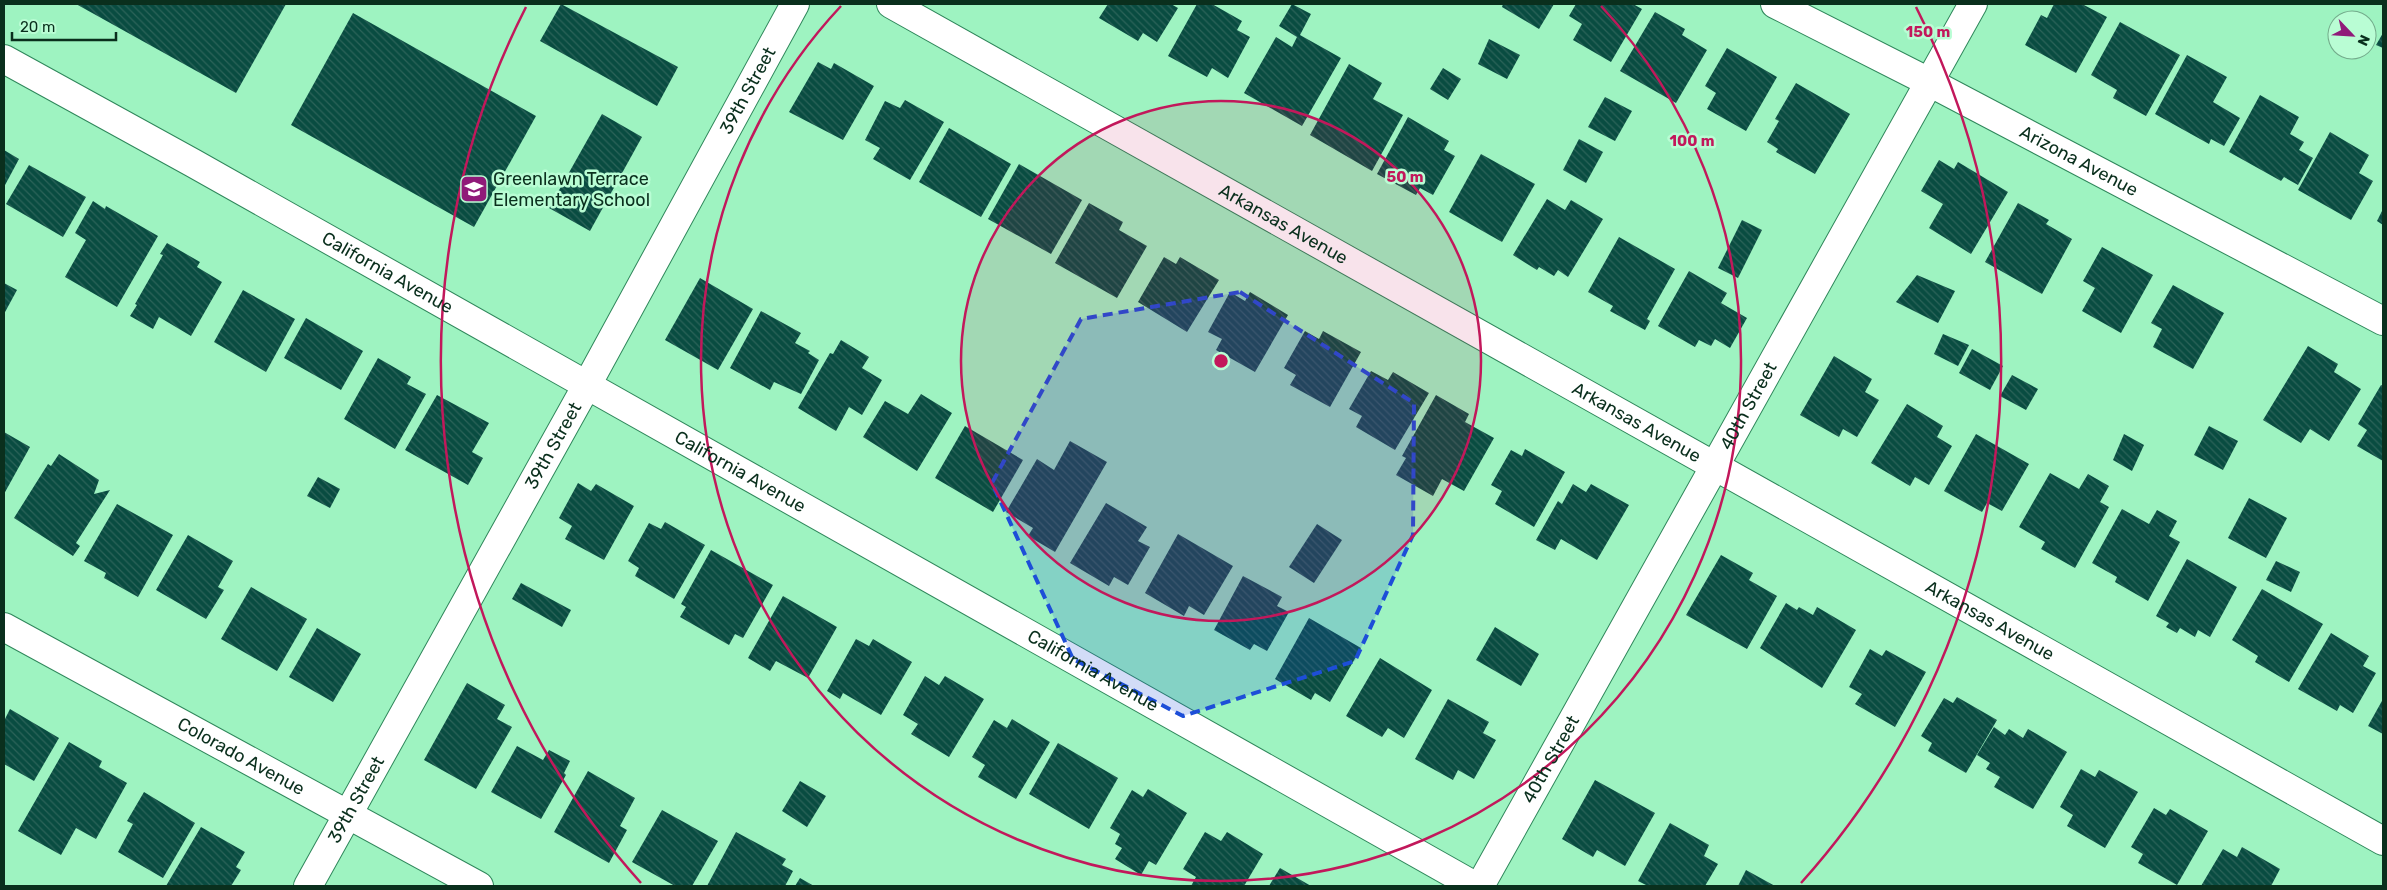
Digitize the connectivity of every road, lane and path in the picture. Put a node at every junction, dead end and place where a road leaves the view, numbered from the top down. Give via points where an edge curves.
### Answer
1 (795, 4) edge
2 (891, 4) edge
3 (1775, 4) edge
4 (1973, 4) edge
5 (4, 59) edge
6 (1929, 82) junction
7 (2383, 321) edge
8 (587, 385) junction
9 (1713, 466) junction
10 (4, 627) edge
11 (349, 814) junction
12 (2383, 841) edge
13 (308, 886) edge
14 (479, 886) edge
15 (1475, 886) edge
16 (1480, 886) edge

1 - 8 street, 39th Street
2 - 9 street, Arkansas Avenue
3 - 6 street, Arizona Avenue
4 - 6 street, 40th Street
5 - 8 street, California Avenue
6 - 7 street, Arizona Avenue
6 - 9 street, 40th Street
8 - 11 street, 39th Street
8 - 15 street, California Avenue
9 - 12 street, Arkansas Avenue
9 - 16 street, 40th Street
10 - 11 street, Colorado Avenue
11 - 13 street, 39th Street
11 - 14 street, Colorado Avenue

